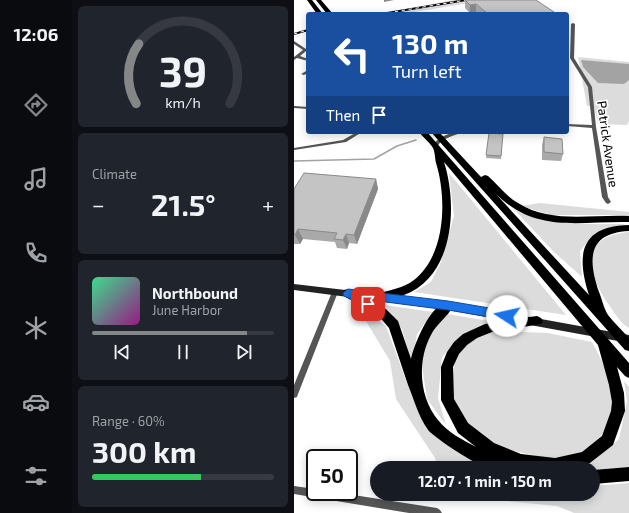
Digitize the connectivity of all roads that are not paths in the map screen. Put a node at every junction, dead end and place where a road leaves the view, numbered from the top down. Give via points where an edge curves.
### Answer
1 (309, 0) edge
2 (319, 1) edge
3 (318, 12) edge
4 (328, 12) edge
5 (573, 24) dead end
6 (294, 42) edge
7 (296, 58) edge
8 (306, 60) edge
9 (306, 72) edge
10 (303, 74) dead end
11 (294, 107) edge
12 (306, 108) edge
13 (569, 125) edge
14 (594, 127) junction
15 (356, 134) edge
16 (426, 134) edge
17 (455, 134) edge
18 (437, 141) edge
19 (294, 148) edge
20 (475, 175) junction
21 (608, 202) dead end
22 (629, 219) edge
23 (629, 228) edge
24 (294, 287) edge
25 (335, 292) junction
26 (348, 293) junction
27 (381, 297) junction
28 (448, 306) junction
29 (603, 317) junction
30 (537, 321) junction
31 (629, 339) edge
32 (603, 341) junction
33 (629, 346) edge
34 (629, 372) edge
35 (416, 389) junction
36 (294, 394) edge
37 (490, 461) edge
38 (629, 474) edge
39 (600, 476) edge
40 (294, 490) edge
41 (437, 513) edge

1 - 3 highway
2 - 4 highway
5 - 14 street, Patrick Avenue via 572,58 590,87
6 - 7 street via 305,50
7 - 8 street
9 - 10 street
11 - 12 street
13 - 14 street
14 - 21 street, Patrick Avenue via 605,197
15 - 19 street via 344,141
16 - 18 highway
17 - 18 street
18 - 20 highway
18 - 27 highway via 448,198 446,224 439,247 429,271 420,282
18 - 32 highway
20 - 22 highway via 486,178 515,205 536,216 555,219
20 - 29 highway
23 - 29 highway via 599,236 587,252 589,276
24 - 25 main road
25 - 26 main road
25 - 36 street
26 - 27 main road
26 - 35 highway via 382,312 394,324
27 - 28 main road
28 - 30 main road
28 - 35 highway via 430,324 420,342
29 - 33 highway
30 - 31 main road
30 - 32 highway via 487,329 471,335 456,348 445,375 446,400 458,425 484,445 513,458 545,464 574,463 596,453 604,445 615,427 618,411 616,386
32 - 34 highway
35 - 37 highway via 433,426 458,444
38 - 39 highway
40 - 41 street

